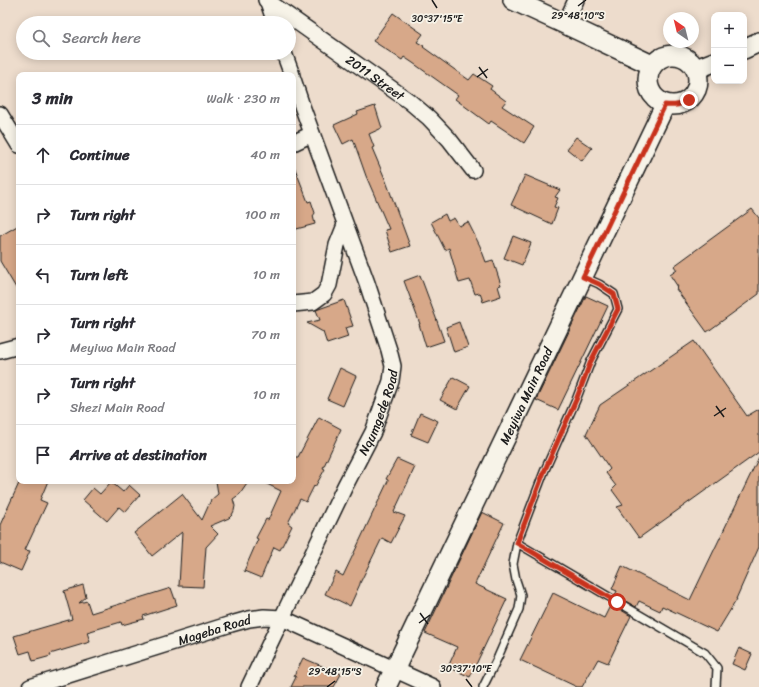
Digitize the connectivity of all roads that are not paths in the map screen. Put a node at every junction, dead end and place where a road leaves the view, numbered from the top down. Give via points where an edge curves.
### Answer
1 (512, 0) edge
2 (576, 0) edge
3 (267, 1) edge
4 (272, 16) edge
5 (288, 16) edge
6 (296, 21) edge
7 (565, 24) junction
8 (759, 42) edge
9 (746, 48) edge
10 (287, 60) edge
11 (711, 63) edge
12 (652, 65) junction
13 (696, 70) junction
14 (291, 72) edge
15 (296, 89) edge
16 (665, 105) junction
17 (0, 114) edge
18 (312, 134) junction
19 (16, 140) edge
20 (296, 142) edge
21 (473, 170) dead end
22 (345, 225) junction
23 (583, 277) junction
24 (296, 304) edge
25 (16, 347) edge
26 (0, 351) edge
27 (517, 543) junction
28 (282, 618) junction
29 (394, 669) junction
30 (60, 682) edge
31 (30, 687) edge
32 (249, 687) edge
33 (386, 687) edge
34 (433, 687) edge
35 (483, 687) edge
36 (716, 687) edge

1 - 7 street
2 - 7 street
3 - 4 street
3 - 5 street, 2011 Street
6 - 21 street, 2011 Street via 409,101 449,139
7 - 12 street
8 - 9 street
10 - 14 street
11 - 13 street
12 - 13 street via 658,59 675,55 684,57
12 - 16 street via 648,72 648,89 658,102
13 - 16 street via 698,86 695,94 682,104
15 - 18 street, Nqumgede Road
16 - 23 street, Meyiwa Main Road
17 - 19 street
18 - 20 street
18 - 22 street, Nqumgede Road
22 - 24 street via 324,294 312,302
22 - 28 street, Nqumgede Road via 389,350 393,366 392,381 373,432
23 - 27 lane via 614,294 618,309 591,361
23 - 29 street, Meyiwa Main Road
25 - 26 street
27 - 35 lane via 513,564 520,595 519,609
27 - 36 lane via 705,653 717,668
28 - 29 street, Mageba Road
28 - 30 street, Mageba Road via 248,619
28 - 32 street, Nqumgede Road
29 - 33 street, Meyiwa Main Road
29 - 34 street, Mageba Road
30 - 31 street, Mageba Road

